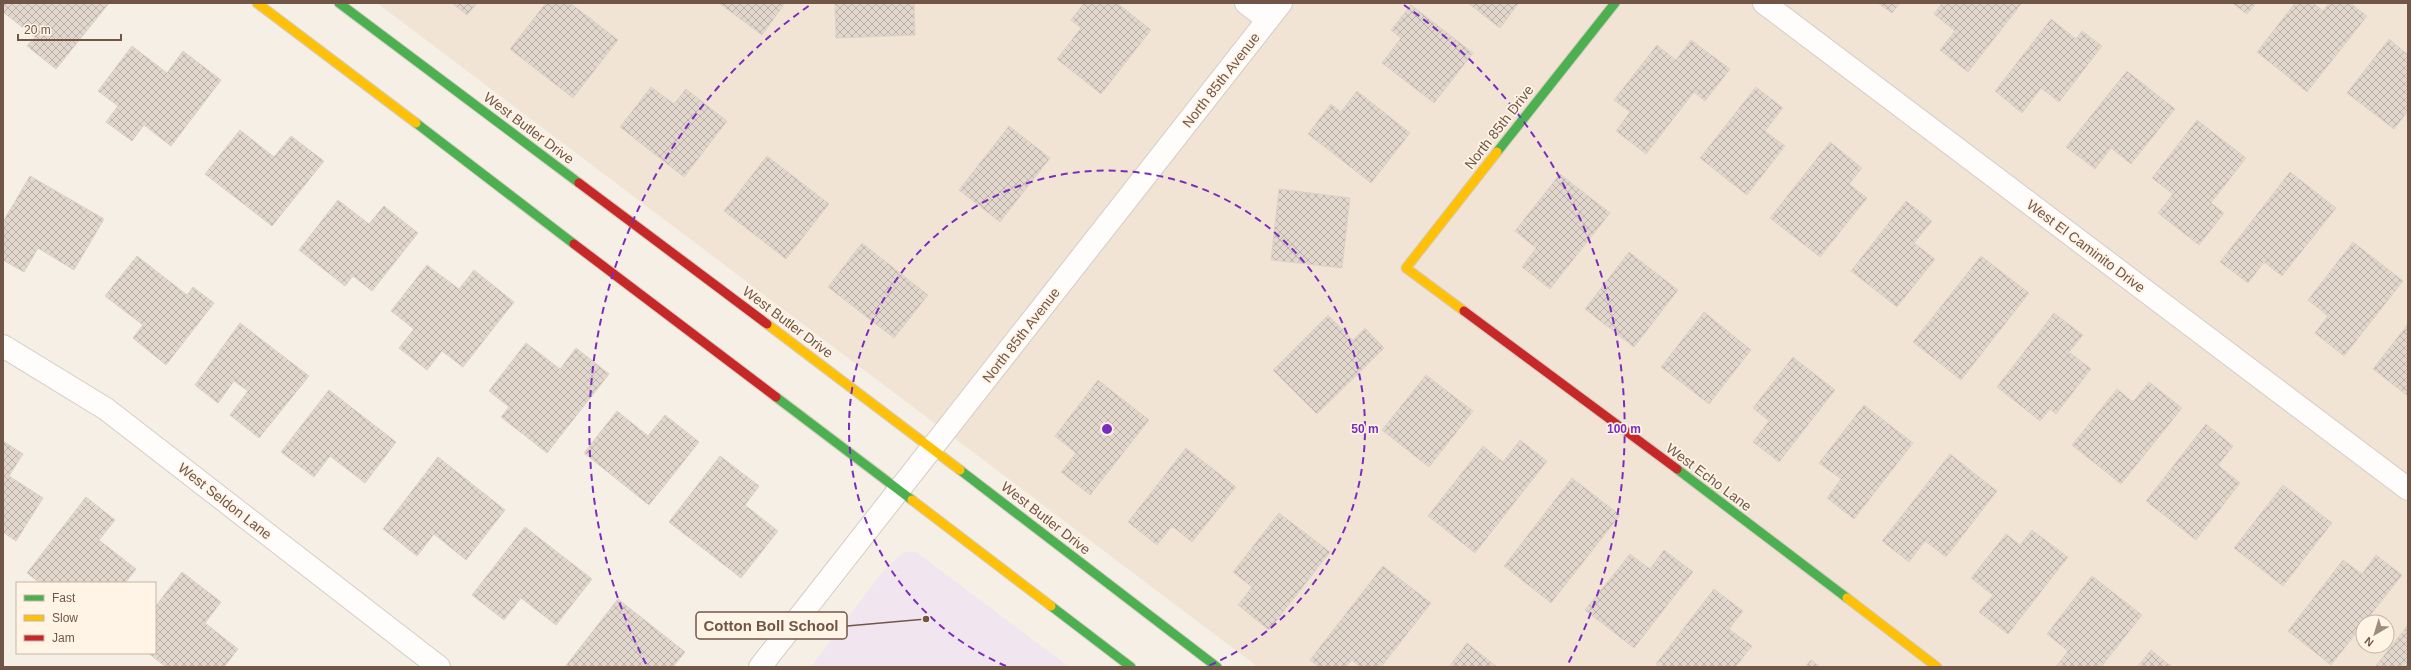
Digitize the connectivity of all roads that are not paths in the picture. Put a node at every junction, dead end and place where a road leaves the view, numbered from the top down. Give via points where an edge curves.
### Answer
1 (257, 3) edge
2 (339, 3) edge
3 (1246, 3) edge
4 (1615, 3) edge
5 (1764, 3) edge
6 (1275, 11) edge
7 (1406, 268) joint
8 (3, 346) edge
9 (933, 448) junction
10 (2408, 489) edge
11 (899, 492) junction
12 (439, 667) edge
13 (760, 667) edge
14 (1131, 667) edge
15 (1217, 667) edge
16 (1937, 667) edge

1 - 11 street
2 - 9 street, West Butler Drive
3 - 6 street
4 - 7 street, North 85th Drive
5 - 10 street, West El Caminito Drive
6 - 9 street, North 85th Avenue
7 - 16 street, West Echo Lane via 1602,412
8 - 12 street, West Seldon Lane via 106,409
9 - 11 street, North 85th Avenue
9 - 15 street, West Butler Drive
11 - 13 street, North 85th Avenue
11 - 14 street

